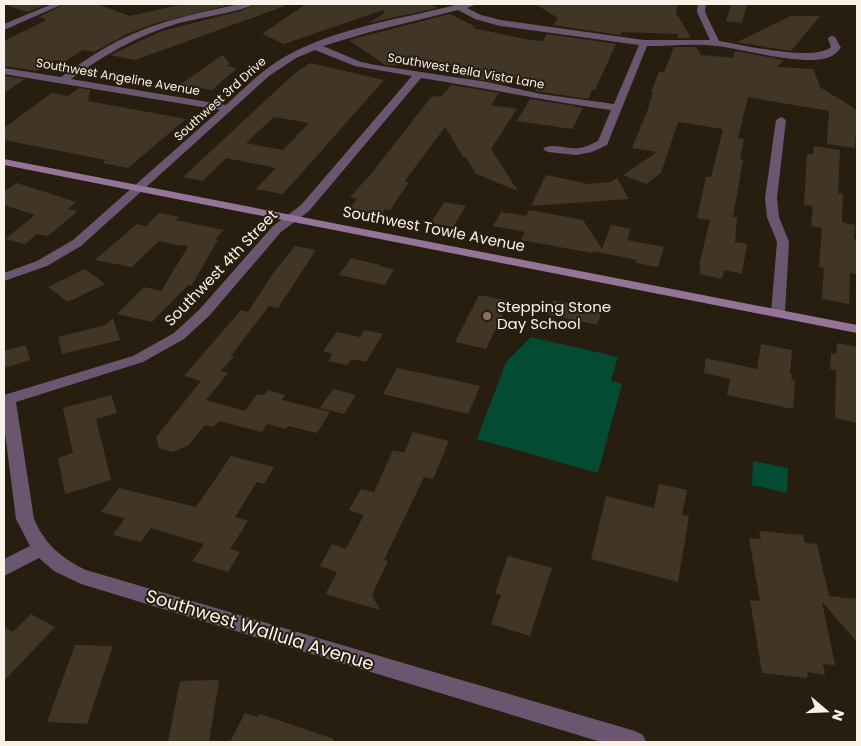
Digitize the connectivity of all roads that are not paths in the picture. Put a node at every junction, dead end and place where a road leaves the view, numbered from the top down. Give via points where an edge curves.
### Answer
1 (59, 4) edge
2 (250, 4) edge
3 (472, 4) edge
4 (702, 4) edge
5 (455, 6) edge
6 (4, 16) edge
7 (21, 19) junction
8 (4, 27) edge
9 (832, 39) dead end
10 (644, 43) junction
11 (716, 43) junction
12 (314, 46) junction
13 (4, 71) edge
14 (418, 75) junction
15 (62, 81) junction
16 (227, 108) junction
17 (618, 108) junction
18 (781, 120) dead end
19 (548, 149) dead end
20 (5, 163) edge
21 (139, 188) junction
22 (292, 218) junction
23 (4, 277) edge
24 (778, 313) junction
25 (857, 329) edge
26 (6, 399) edge
27 (42, 548) junction
28 (4, 568) edge
29 (636, 742) edge

1 - 7 street
2 - 15 street via 139,34 111,48
3 - 5 street, Southwest 3rd Drive
4 - 11 street via 701,12
5 - 10 street via 500,23
5 - 12 street, Southwest 3rd Drive
6 - 7 street
7 - 8 street
9 - 11 street via 834,51 810,56
10 - 11 street
10 - 17 street
12 - 14 street, Southwest Bella Vista Lane via 365,66
12 - 16 street, Southwest 3rd Drive via 276,66
13 - 15 street, Southwest Angeline Avenue
14 - 17 street, Southwest Bella Vista Lane
14 - 22 street, Southwest 4th Street via 305,208
15 - 16 street, Southwest Angeline Avenue
16 - 21 street, Southwest 3rd Drive
17 - 19 street via 603,143 588,151 573,153
18 - 24 street via 771,198 773,217 783,242
20 - 21 street, Southwest Towle Avenue
21 - 22 street, Southwest Towle Avenue
21 - 23 street, Southwest 3rd Drive via 63,254
22 - 24 street, Southwest Towle Avenue
22 - 26 street, Southwest 4th Street via 277,229 179,336 160,348 113,368
24 - 25 street, Southwest Towle Avenue
26 - 27 street, Southwest Wallula Avenue via 25,519
27 - 28 street
27 - 29 street, Southwest Wallula Avenue via 57,565 80,576

